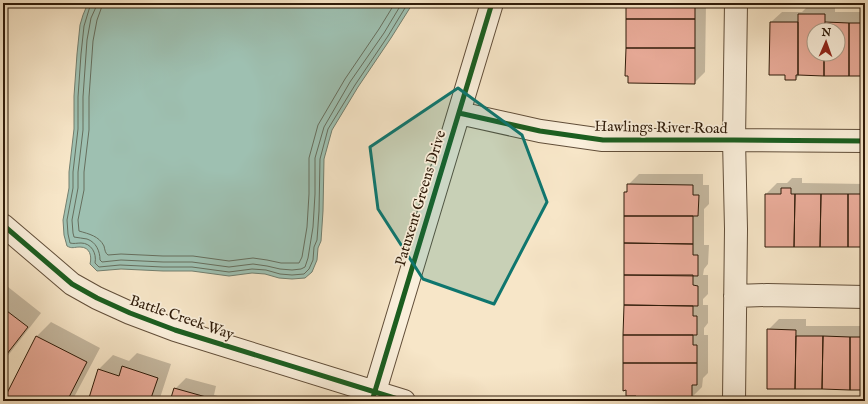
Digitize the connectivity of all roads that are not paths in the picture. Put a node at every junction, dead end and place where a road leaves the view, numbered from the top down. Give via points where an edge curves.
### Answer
1 (492, 3) edge
2 (736, 3) edge
3 (459, 113) junction
4 (734, 140) junction
5 (865, 141) edge
6 (3, 225) edge
7 (735, 296) junction
8 (865, 297) edge
9 (373, 396) edge
10 (404, 401) edge
11 (734, 401) edge

1 - 3 street, Patuxent Greens Drive
2 - 4 street
3 - 4 street, Hawlings River Road via 540,131 603,140
3 - 9 street, Patuxent Greens Drive
4 - 5 street, Hawlings River Road
4 - 7 street
6 - 9 street, Battle Creek Way via 72,284 130,313
7 - 8 street
7 - 11 street
9 - 10 street, Battle Creek Way

